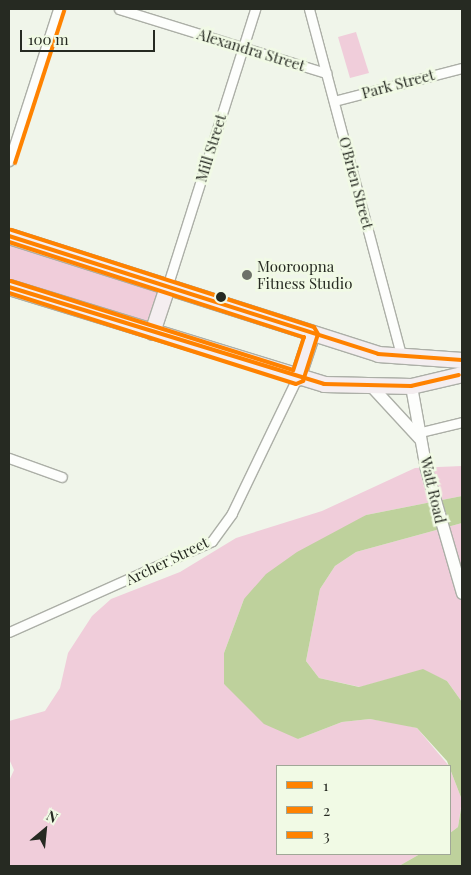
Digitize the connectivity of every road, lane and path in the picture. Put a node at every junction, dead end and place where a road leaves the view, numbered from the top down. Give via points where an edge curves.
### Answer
1 (58, 9) edge
2 (119, 9) edge
3 (255, 9) edge
4 (309, 9) edge
5 (242, 47) junction
6 (462, 68) edge
7 (326, 73) junction
8 (334, 101) junction
9 (9, 161) edge
10 (9, 236) edge
11 (9, 287) edge
12 (167, 287) junction
13 (152, 332) junction
14 (312, 333) junction
15 (402, 358) junction
16 (462, 360) edge
17 (462, 374) edge
18 (297, 378) junction
19 (411, 386) junction
20 (373, 388) junction
21 (462, 422) edge
22 (421, 432) junction
23 (424, 448) junction
24 (9, 458) edge
25 (62, 478) dead end
26 (462, 593) edge
27 (9, 632) edge

1 - 9 street
2 - 5 street, Alexandra Street
3 - 5 street, Mill Street
4 - 7 street, O'Brien Street
5 - 7 street, Alexandra Street
5 - 12 street, Mill Street
6 - 8 street, Park Street
7 - 8 street, O'Brien Street
8 - 15 street, O'Brien Street
10 - 12 highway
11 - 13 highway
12 - 13 highway
12 - 14 highway
13 - 18 highway
14 - 15 highway
14 - 18 highway
15 - 16 highway
15 - 19 highway
17 - 19 highway
18 - 20 highway
18 - 27 street, Archer Street via 228,522 212,541
19 - 20 highway
19 - 22 street, Watt Road
20 - 23 street via 408,423
21 - 22 street
22 - 23 street, Watt Road
23 - 26 street, Watt Road via 426,469
24 - 25 street

